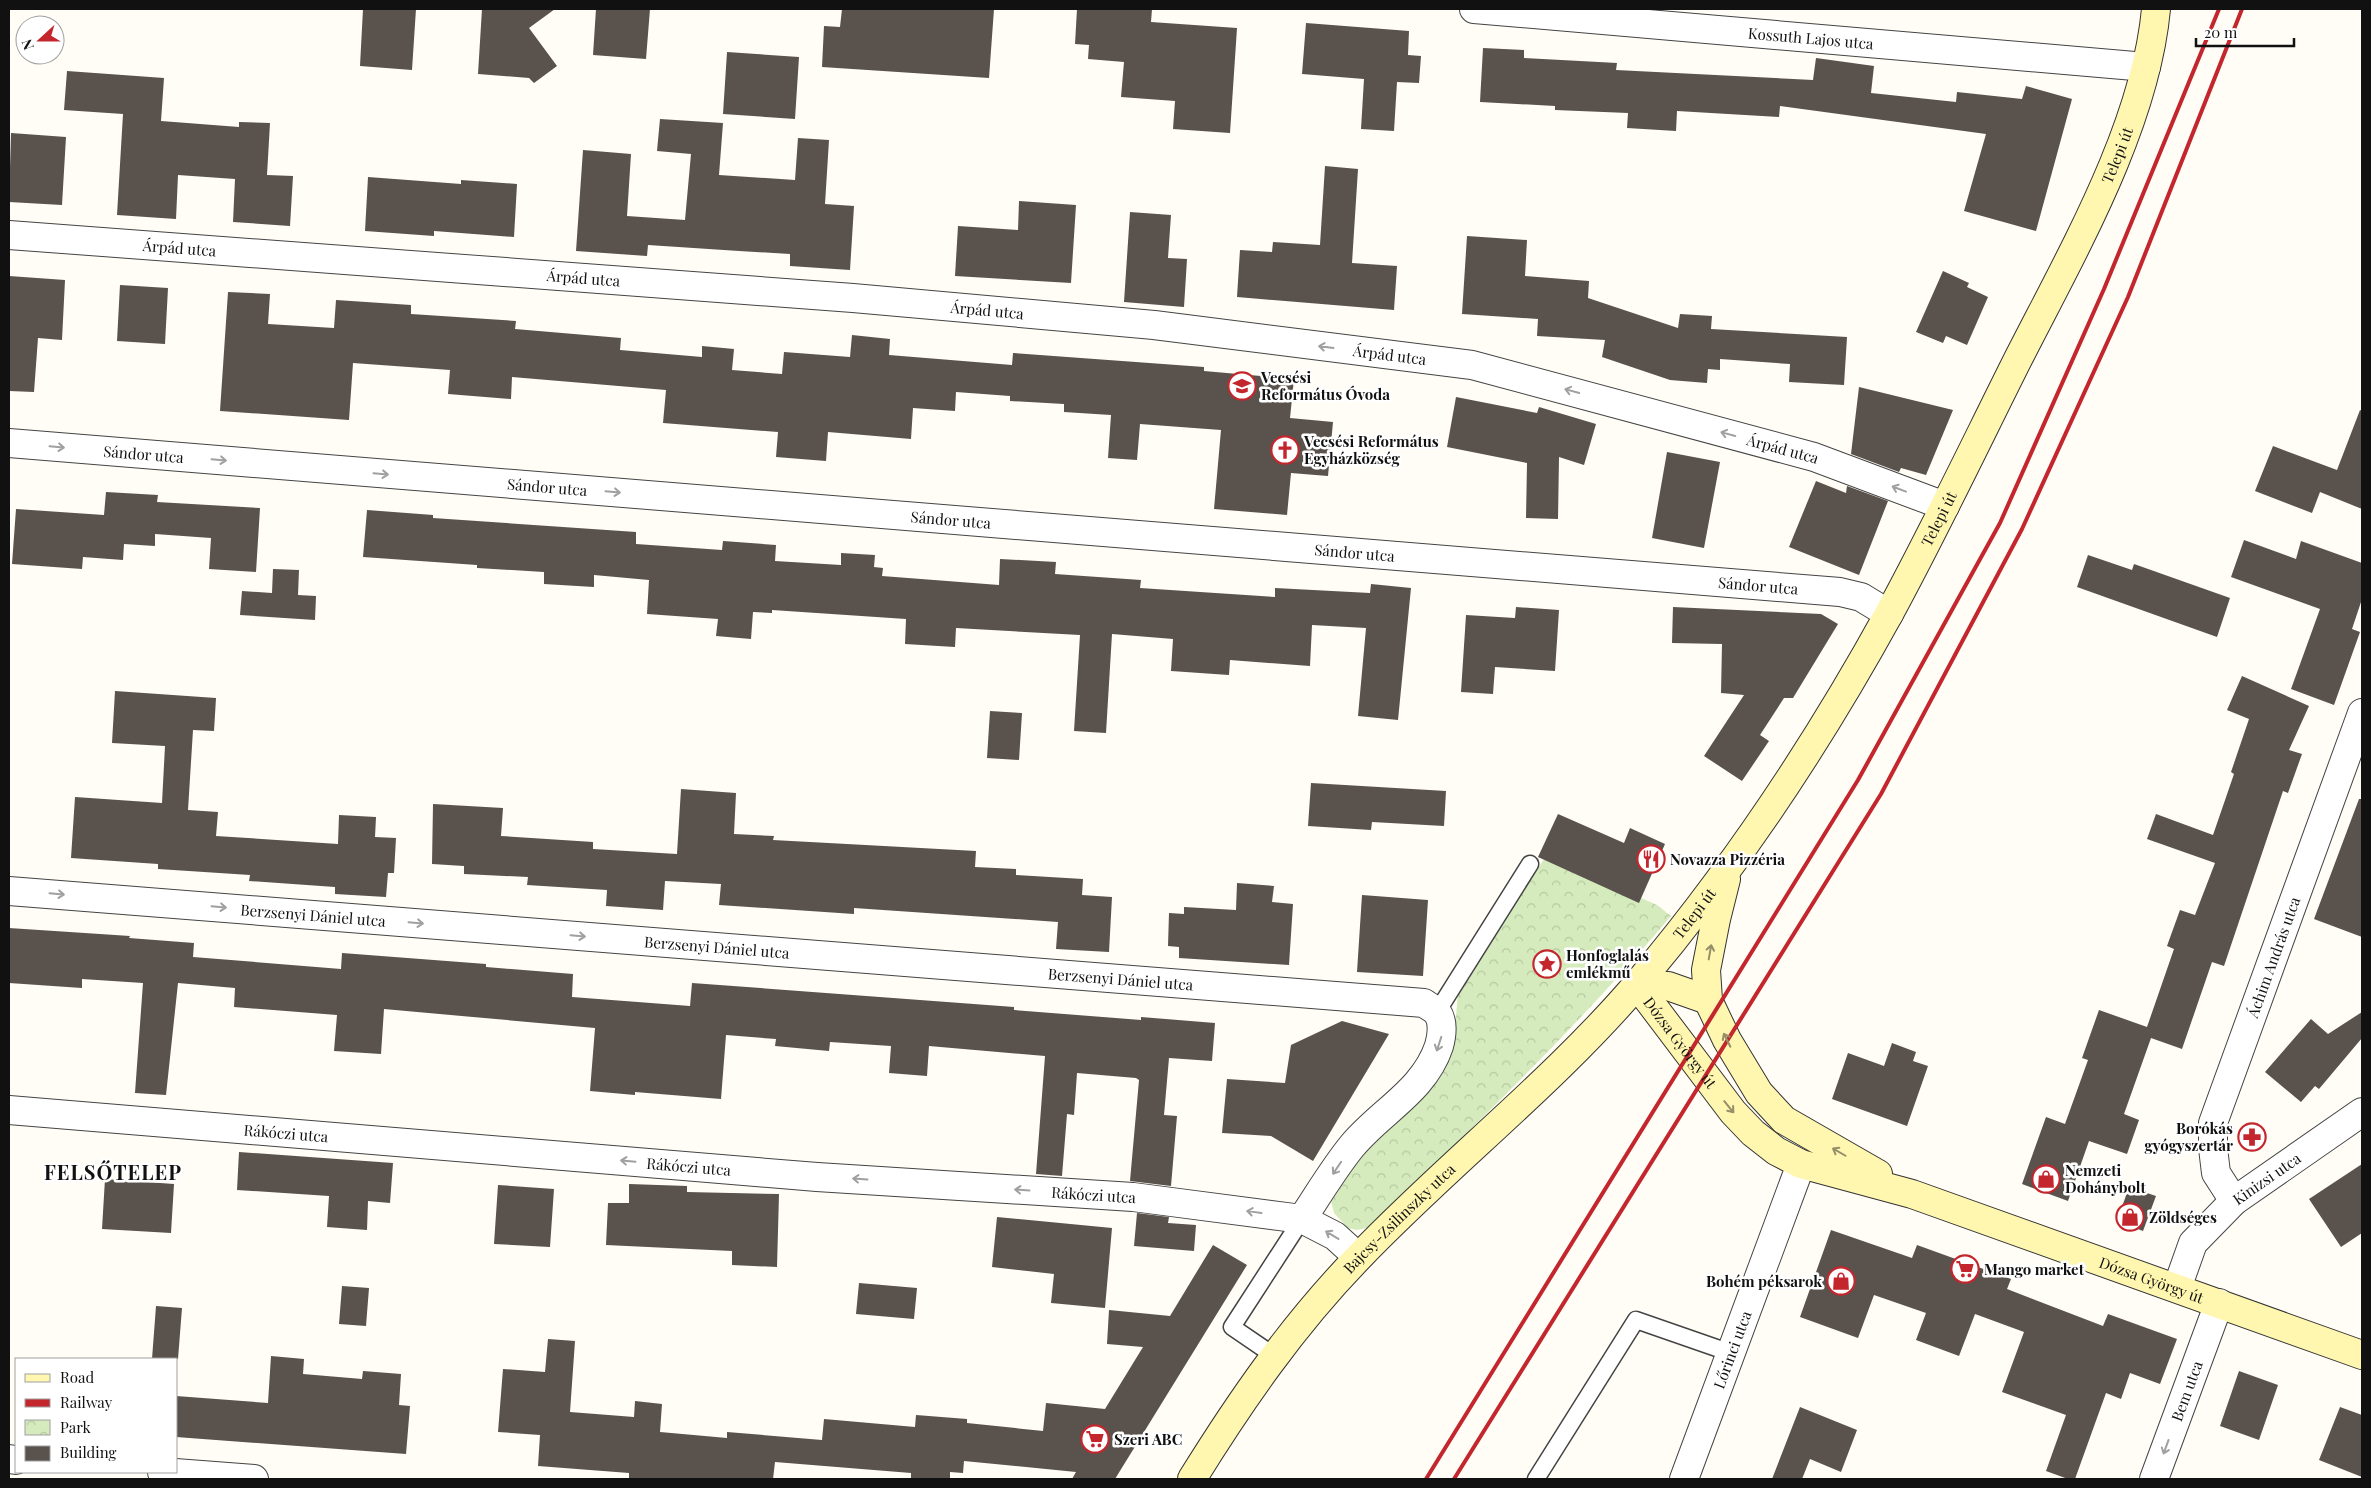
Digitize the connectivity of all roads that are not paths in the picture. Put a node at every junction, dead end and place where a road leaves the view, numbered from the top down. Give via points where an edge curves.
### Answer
1 (1474, 9) edge
2 (2156, 9) edge
3 (2146, 66) junction
4 (9, 235) edge
5 (9, 443) edge
6 (1945, 506) junction
7 (1889, 614) junction
8 (2362, 713) edge
9 (1530, 864) dead end
10 (1728, 870) junction
11 (9, 890) edge
12 (1637, 985) junction
13 (1708, 1000) junction
14 (1430, 1008) junction
15 (9, 1110) edge
16 (2362, 1112) edge
17 (1801, 1164) junction
18 (1912, 1194) junction
19 (2234, 1201) junction
20 (1302, 1219) junction
21 (1358, 1257) junction
22 (2178, 1288) junction
23 (2219, 1303) junction
24 (1731, 1353) junction
25 (1273, 1355) junction
26 (2362, 1355) edge
27 (175, 1473) edge
28 (254, 1479) edge
29 (1192, 1479) edge
30 (1536, 1479) edge
31 (1684, 1479) edge
32 (2154, 1479) edge

1 - 3 street, Kossuth Lajos utca
2 - 3 main road, Telepi út
3 - 6 main road, Telepi út via 2122,143 2067,265
6 -> 4 street, Árpád utca via 1814,457 1472,365 1154,325 872,300
5 -> 7 street, Sándor utca via 1840,592 1861,597
6 - 7 main road, Telepi út
7 - 10 main road, Telepi út via 1801,762
8 - 19 street, Áchim András utca via 2214,1123 2216,1173
9 - 14 lane
10 - 12 main road, Telepi út
13 -> 10 main road via 1706,970
11 -> 14 street, Berzsenyi Dániel utca
12 - 13 main road, Dózsa György út via 1668,986
12 -> 17 main road, Dózsa György út via 1732,1112 1752,1133
12 - 21 main road, Bajcsy-Zsilinszky utca via 1562,1064
18 -> 13 main road, Dózsa György út via 1784,1120 1759,1093 1739,1062
14 -> 20 street via 1441,1022 1442,1035 1433,1063 1413,1089 1352,1146
20 -> 15 street, Rákóczi utca via 1133,1197 808,1176
16 - 19 street, Kinizsi utca
17 - 18 main road, Dózsa György út
17 - 24 street, Lőrinci utca
18 - 22 main road, Dózsa György út
19 - 22 street, Kinizsi utca via 2193,1242
21 -> 20 street, Rákóczi utca via 1334,1236
20 - 25 lane via 1232,1326
21 - 25 main road, Bajcsy-Zsilinszky utca
22 - 23 main road, Dózsa György út
23 - 26 main road, Dózsa György út
23 -> 32 street, Bem utca
24 - 30 lane via 1636,1320
24 - 31 street, Lőrinci utca
25 - 29 main road, Bajcsy-Zsilinszky utca
27 - 28 street

